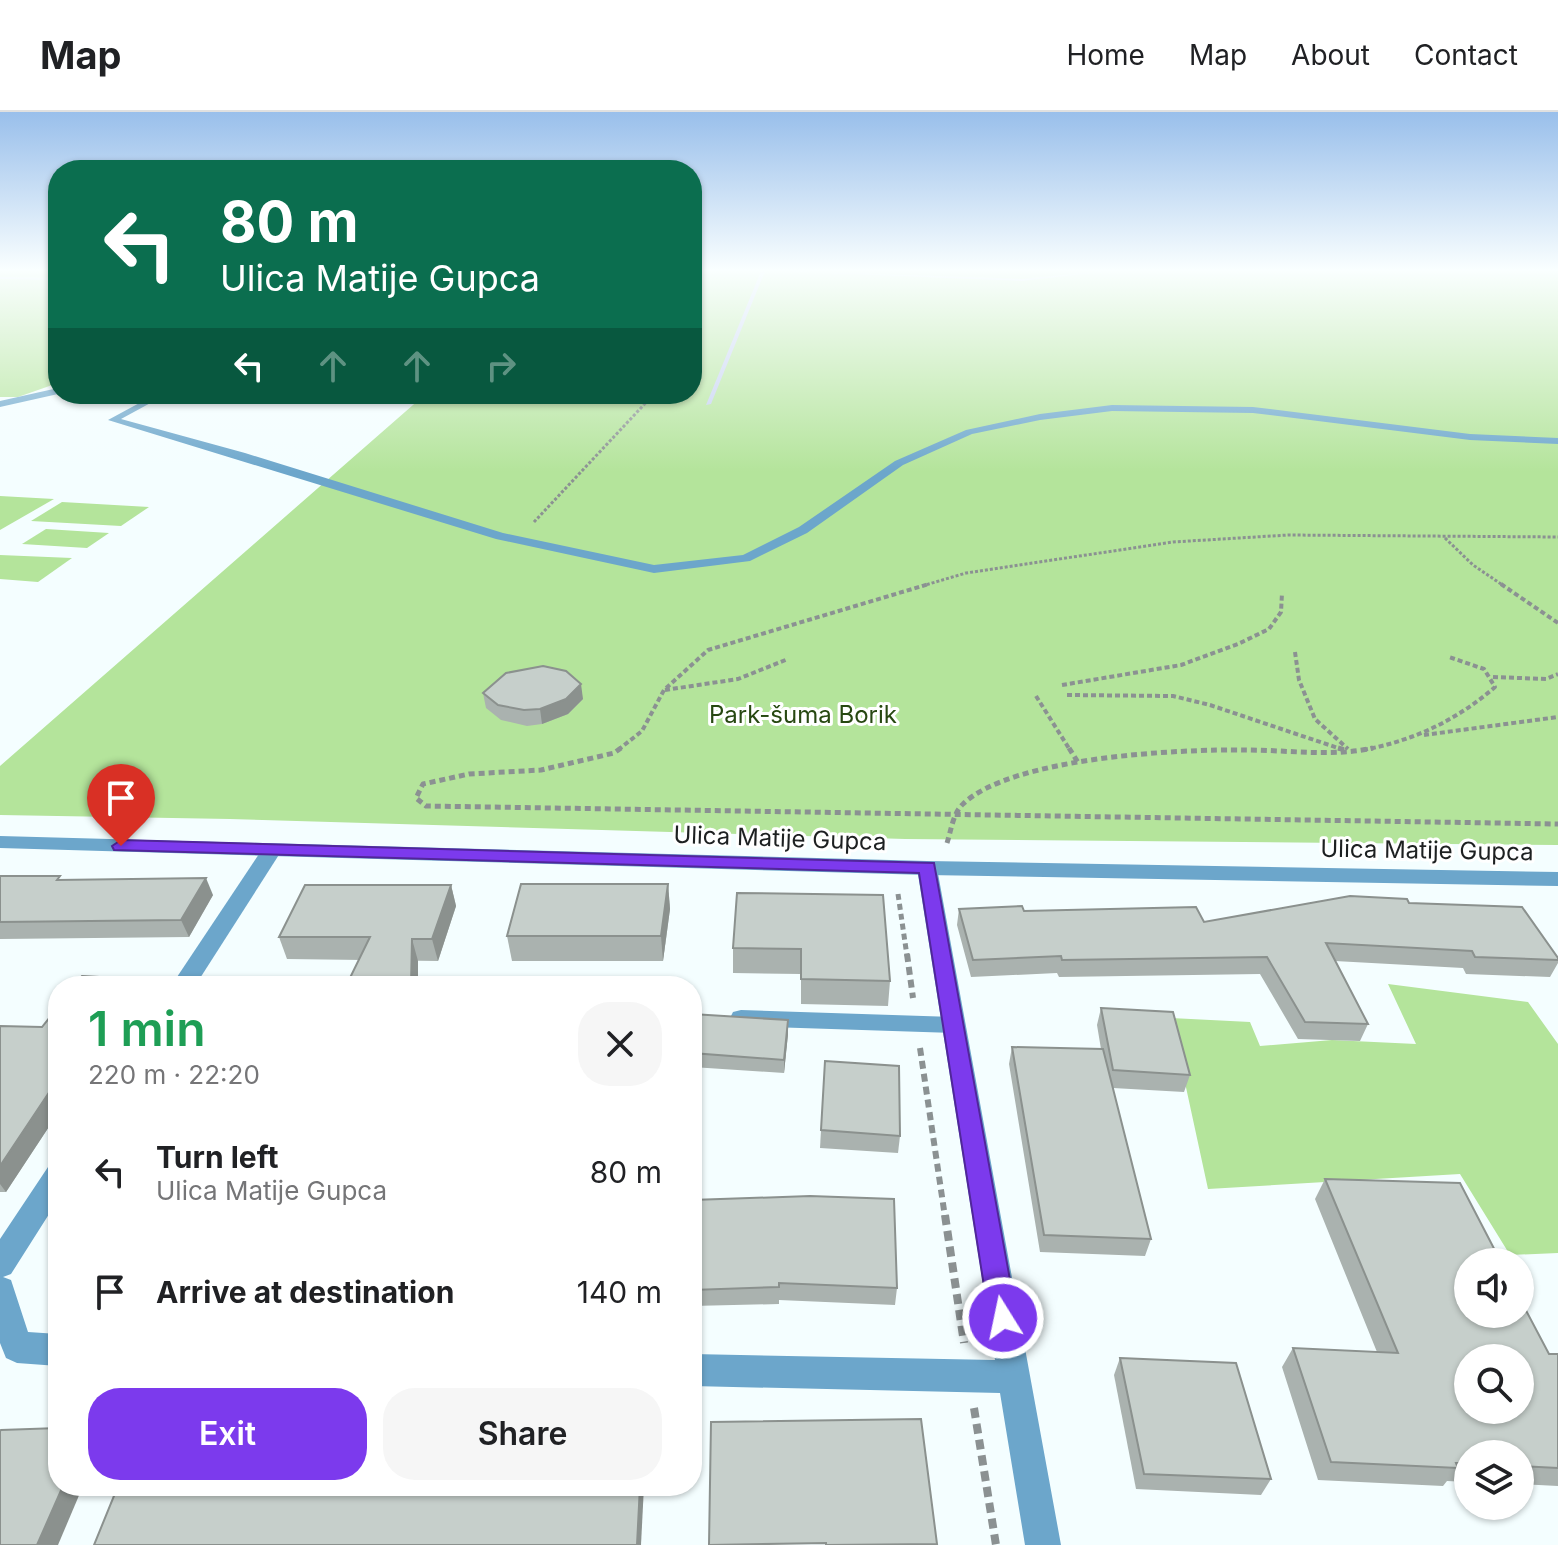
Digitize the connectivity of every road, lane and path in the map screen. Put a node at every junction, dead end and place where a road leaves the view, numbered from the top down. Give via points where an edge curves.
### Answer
1 (48, 393) edge
2 (0, 404) edge
3 (144, 404) edge
4 (645, 404) edge
5 (1558, 441) edge
6 (1558, 537) edge
7 (1445, 538) junction
8 (517, 540) junction
9 (1282, 593) dead end
10 (1558, 623) edge
11 (1295, 652) dead end
12 (1449, 657) dead end
13 (788, 659) dead end
14 (1558, 674) edge
15 (1493, 677) junction
16 (1062, 685) dead end
17 (664, 690) junction
18 (1067, 695) dead end
19 (1036, 696) dead end
20 (1558, 717) edge
21 (1418, 735) junction
22 (1350, 751) junction
23 (1079, 764) junction
24 (957, 815) junction
25 (1558, 824) edge
26 (0, 842) edge
27 (272, 850) junction
28 (936, 860) junction
29 (1558, 879) edge
30 (898, 894) dead end
31 (190, 976) edge
32 (727, 1018) edge
33 (917, 1023) junction
34 (954, 1025) junction
35 (48, 1191) edge
36 (0, 1264) edge
37 (0, 1290) edge
38 (48, 1349) edge
39 (702, 1370) edge
40 (969, 1376) junction
41 (1013, 1377) junction
42 (996, 1545) edge
43 (1043, 1545) edge

1 - 2 lane
3 - 8 lane via 113,420
4 - 8 path
5 - 8 lane via 1470,437 1253,410 1112,408 969,432 899,463 803,530 746,558 654,569
6 - 7 path
7 - 10 path via 1473,565
7 - 17 path via 1288,535 1173,542 966,573 708,650
9 - 16 path via 1281,612 1269,629 1238,644 1181,665
11 - 22 path via 1299,680 1315,719
12 - 15 path via 1480,665
13 - 17 path via 738,679
14 - 15 path via 1546,679
15 - 21 path via 1495,687 1482,700
17 - 24 path via 642,731 614,753 541,770 469,774 423,784 416,798 426,806
18 - 22 path via 1173,696
19 - 23 path
20 - 21 path
21 - 22 path
22 - 23 path via 1234,750
23 - 24 path via 983,790
24 - 25 path
24 - 28 path
26 - 27 street, Ulica Matije Gupca
27 - 28 street, Ulica Matije Gupca
27 - 31 street
28 - 29 street, Ulica Matije Gupca
28 - 34 street
30 - 33 path
32 - 33 lane
33 - 34 lane
33 - 40 path
34 - 41 street
35 - 36 street
37 - 38 street via 17,1347
39 - 40 street
40 - 41 street
40 - 42 path
41 - 43 street

